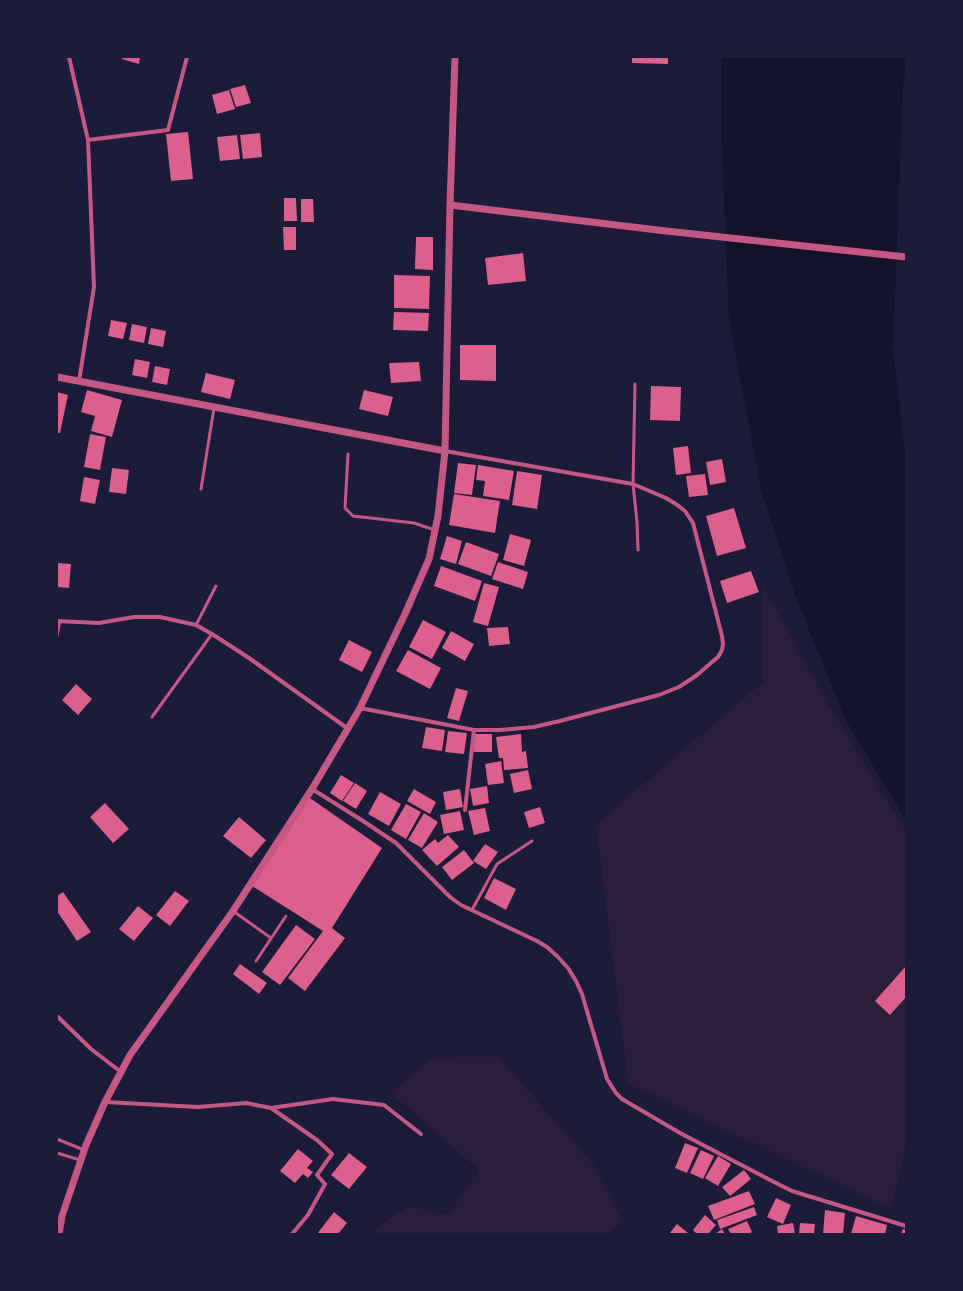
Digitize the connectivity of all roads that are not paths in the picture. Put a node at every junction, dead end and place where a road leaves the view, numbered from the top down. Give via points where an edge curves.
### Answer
1 (69, 57) edge
2 (187, 57) edge
3 (455, 57) edge
4 (88, 140) junction
5 (450, 205) junction
6 (906, 257) edge
7 (57, 377) edge
8 (79, 381) junction
9 (635, 384) dead end
10 (214, 407) junction
11 (445, 451) junction
12 (348, 454) dead end
13 (633, 484) junction
14 (201, 489) dead end
15 (435, 530) junction
16 (638, 550) dead end
17 (216, 586) dead end
18 (59, 621) edge
19 (196, 625) junction
20 (212, 634) junction
21 (57, 636) edge
22 (360, 708) junction
23 (152, 717) dead end
24 (347, 728) junction
25 (474, 730) junction
26 (312, 789) junction
27 (465, 810) dead end
28 (532, 841) dead end
29 (472, 910) junction
30 (232, 911) junction
31 (286, 916) dead end
32 (271, 938) junction
33 (256, 960) dead end
34 (57, 1016) edge
35 (121, 1072) junction
36 (105, 1102) junction
37 (271, 1108) junction
38 (420, 1134) dead end
39 (57, 1138) edge
40 (84, 1150) junction
41 (57, 1153) edge
42 (81, 1160) junction
43 (906, 1226) edge
44 (59, 1234) edge
45 (292, 1234) edge

1 - 4 street
2 - 4 street via 168,130
3 - 5 street
4 - 8 street via 94,286
5 - 6 street
5 - 11 street
7 - 8 street
8 - 10 street
9 - 13 lane
10 - 11 street
10 - 14 lane
11 - 13 street
11 - 15 street
12 - 15 lane via 345,508 353,516 414,523
13 - 16 lane
13 - 25 street via 676,504 685,511 693,523 722,636 722,650 718,657 697,675 659,695 534,727
15 - 22 street via 429,559
17 - 19 lane
18 - 19 street via 100,623 134,617 160,617
18 - 21 lane
19 - 20 street
20 - 23 lane
20 - 24 street
22 - 24 street
22 - 25 street
24 - 26 street
25 - 27 street
26 - 29 street via 396,843 450,896
26 - 30 street
28 - 29 lane via 497,864
29 - 43 street via 547,947 568,968 582,994 607,1079 622,1099 680,1133 792,1191
30 - 32 lane
30 - 35 street via 130,1055
31 - 32 lane
32 - 33 lane
34 - 35 street via 91,1049
35 - 36 street
36 - 37 street via 198,1107 246,1103
36 - 40 street
37 - 38 street via 333,1099 384,1105
37 - 45 street via 317,1140 332,1154 317,1175 325,1184 308,1215
39 - 40 lane
40 - 42 street
41 - 42 lane
42 - 44 street via 62,1216

